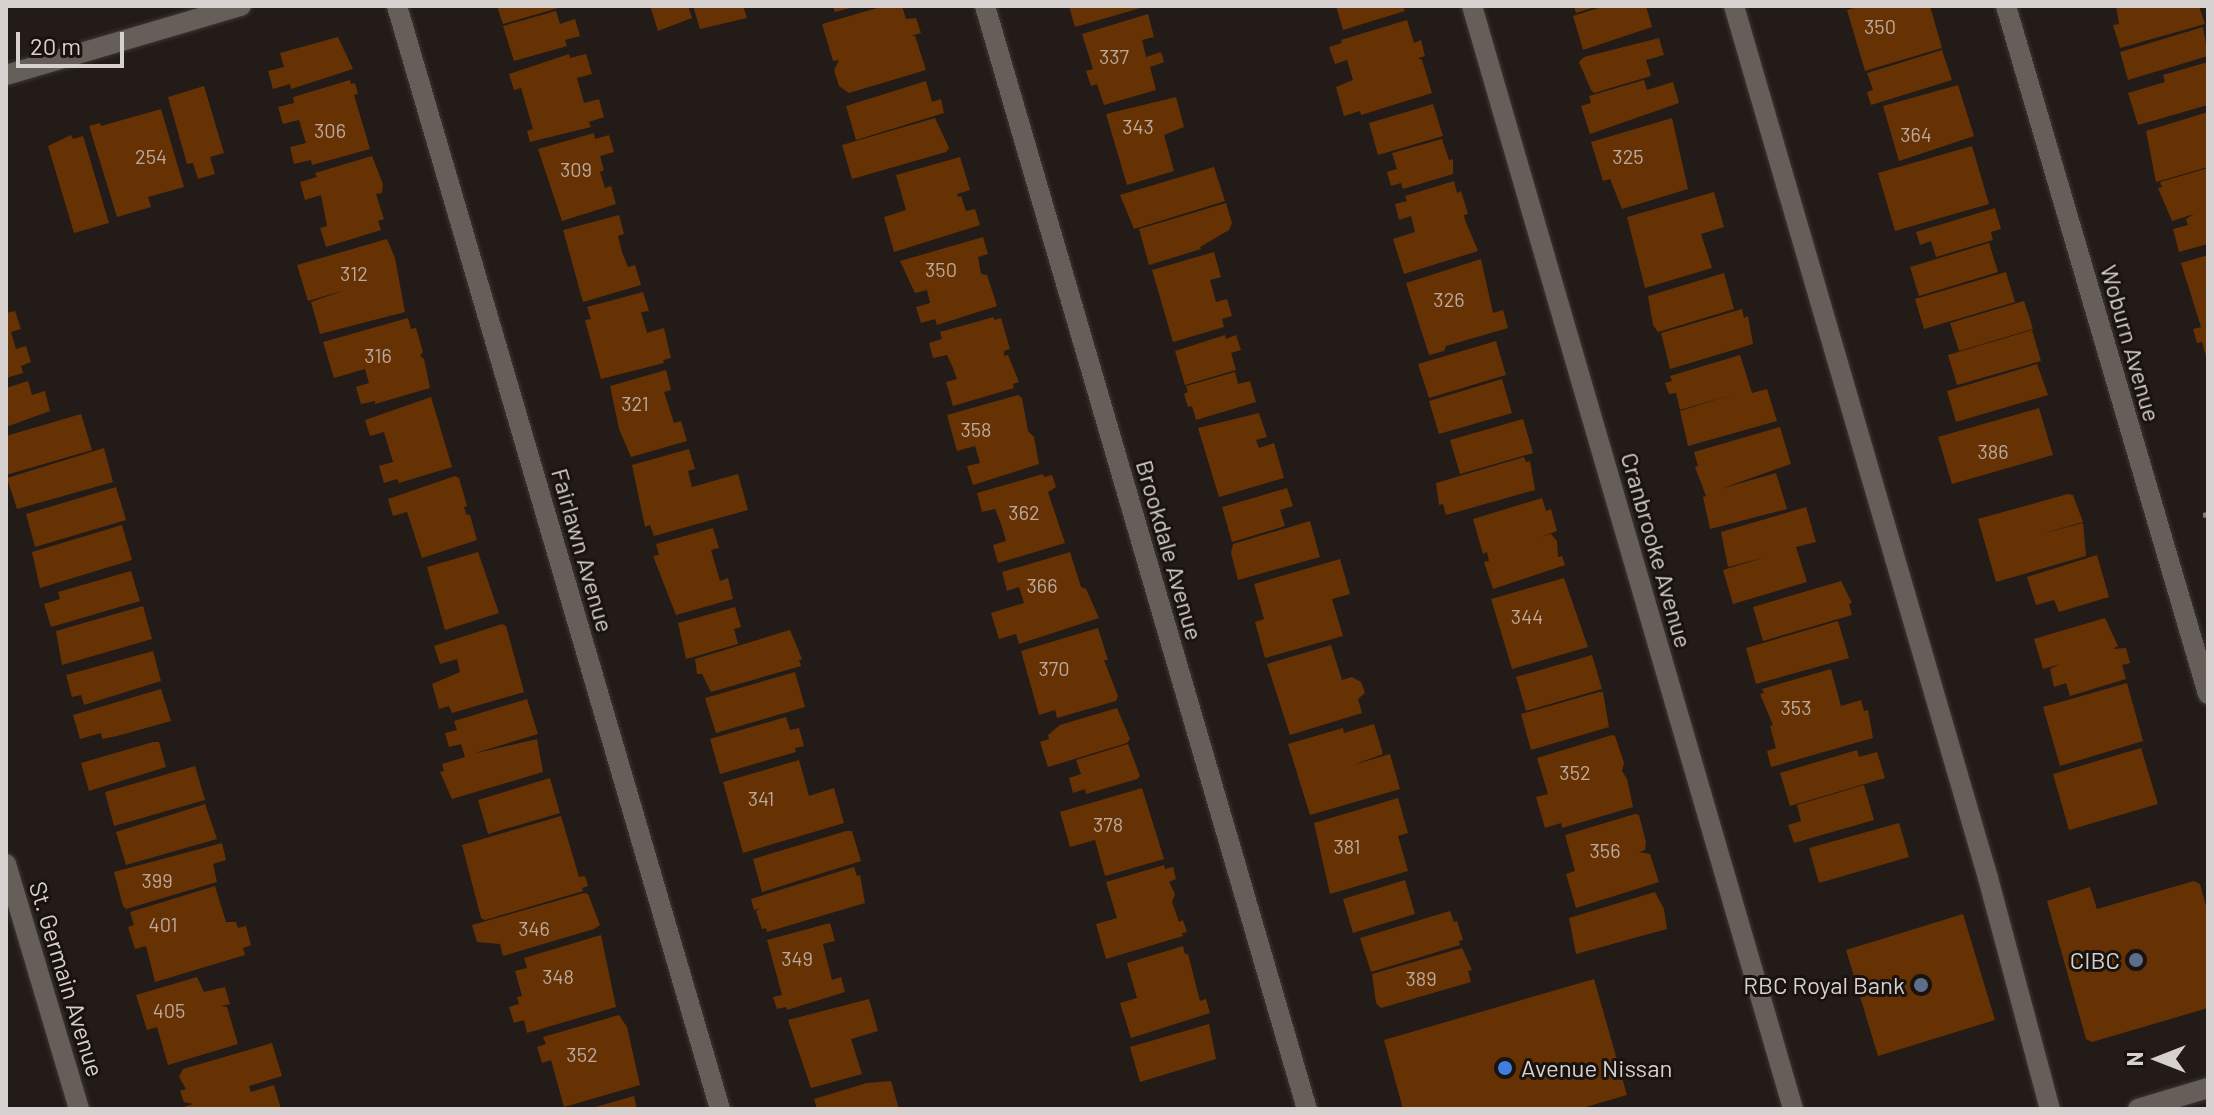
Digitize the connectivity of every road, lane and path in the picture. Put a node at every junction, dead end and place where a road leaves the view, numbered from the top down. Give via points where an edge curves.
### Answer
1 (241, 6) edge
2 (397, 6) edge
3 (985, 6) edge
4 (1472, 6) edge
5 (1734, 6) edge
6 (2006, 6) edge
7 (6, 75) edge
8 (2208, 694) edge
9 (6, 864) edge
10 (2208, 1088) edge
11 (79, 1109) edge
12 (720, 1109) edge
13 (1307, 1109) edge
14 (1793, 1109) edge
15 (2050, 1109) edge
16 (2138, 1109) edge

1 - 7 street
2 - 12 street, Fairlawn Avenue
3 - 13 street, Brookdale Avenue
4 - 14 street, Cranbrooke Avenue
5 - 15 street via 1984,863
6 - 8 street, Woburn Avenue
9 - 11 street, St. Germain Avenue
10 - 16 street

